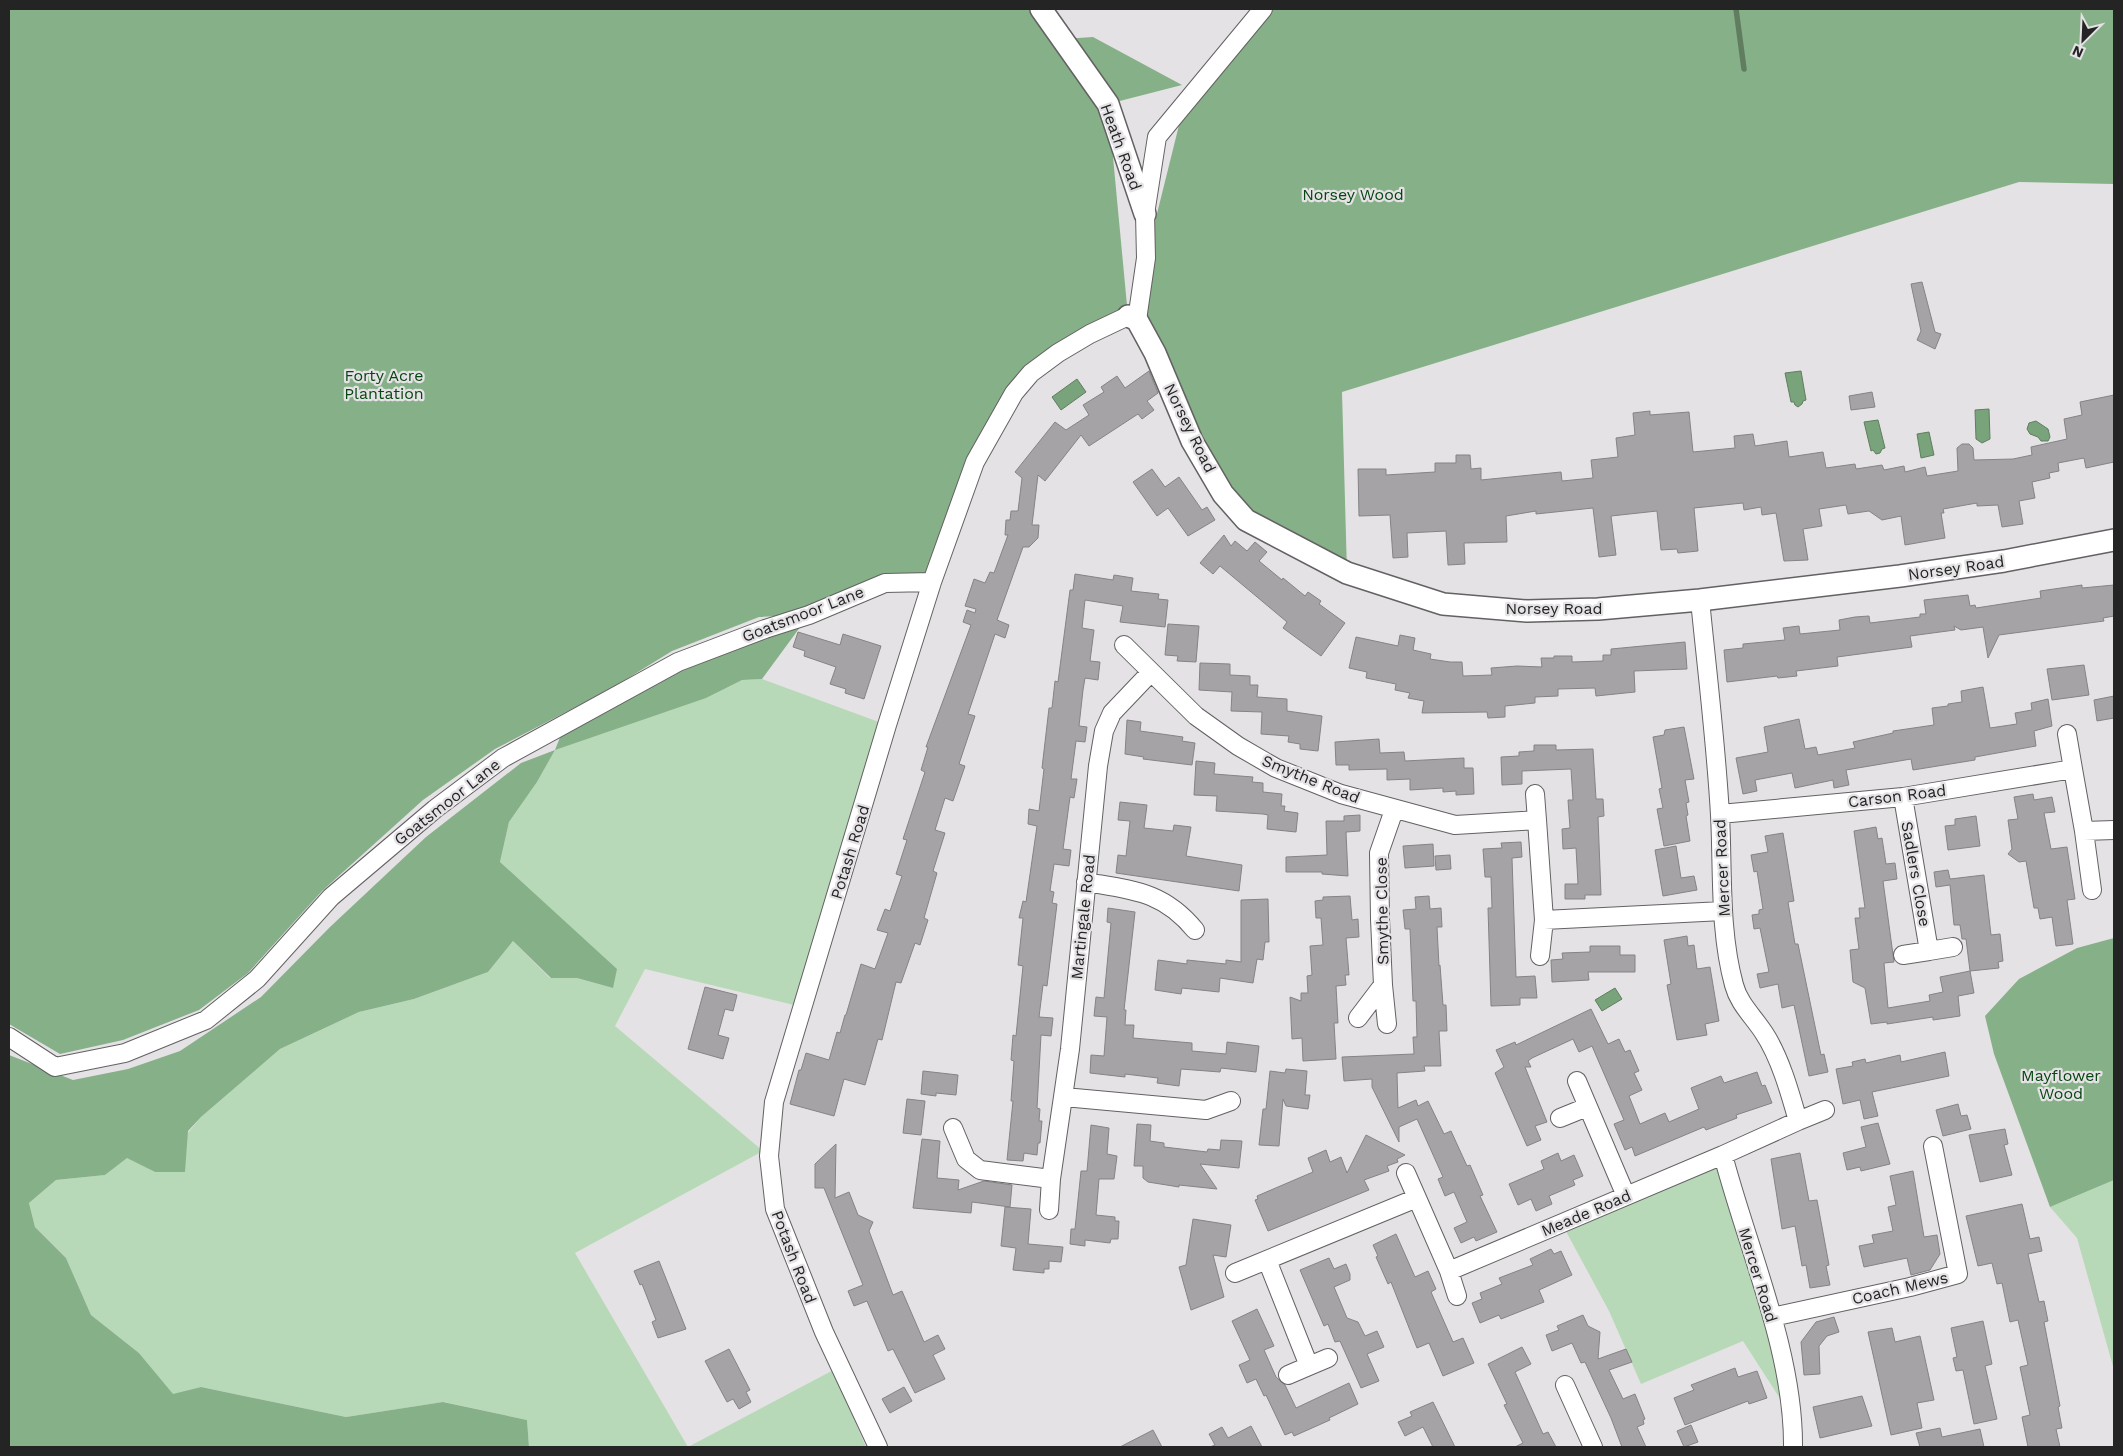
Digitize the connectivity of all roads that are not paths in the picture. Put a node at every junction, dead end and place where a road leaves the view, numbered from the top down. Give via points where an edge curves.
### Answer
1 (1041, 9) edge
2 (1263, 9) edge
3 (1145, 214) junction
4 (1132, 318) junction
5 (2114, 540) edge
6 (932, 582) junction
7 (1700, 600) junction
8 (1124, 645) dead end
9 (1152, 672) junction
10 (2067, 734) dead end
11 (2073, 769) junction
12 (1535, 794) dead end
13 (1903, 797) junction
14 (1394, 810) junction
15 (1720, 814) junction
16 (1537, 820) junction
17 (2084, 830) junction
18 (2114, 830) edge
19 (1086, 882) junction
20 (2092, 890) dead end
21 (1723, 911) junction
22 (1544, 920) junction
23 (1195, 930) dead end
24 (1953, 947) dead end
25 (1929, 951) junction
26 (1903, 955) dead end
27 (1540, 956) dead end
28 (1383, 985) junction
29 (1358, 1018) dead end
30 (1387, 1024) dead end
31 (9, 1036) edge
32 (1577, 1081) dead end
33 (1064, 1097) junction
34 (1231, 1101) dead end
35 (1588, 1107) junction
36 (1825, 1110) dead end
37 (1560, 1118) dead end
38 (1798, 1121) junction
39 (952, 1128) dead end
40 (1933, 1146) dead end
41 (1723, 1155) junction
42 (1406, 1173) dead end
43 (1051, 1179) junction
44 (1626, 1196) junction
45 (1417, 1198) junction
46 (1050, 1210) dead end
47 (1267, 1260) junction
48 (1449, 1271) junction
49 (1235, 1273) dead end
50 (1457, 1296) dead end
51 (1772, 1317) junction
52 (1328, 1358) dead end
53 (1309, 1366) junction
54 (1288, 1375) dead end
55 (1565, 1385) dead end
56 (878, 1447) edge
57 (1593, 1447) edge
58 (1793, 1447) edge

1 - 3 street, Heath Road via 1108,104
2 - 3 street via 1157,137
3 - 4 street via 1146,258
4 - 6 street, Potash Road via 1090,334 1058,353 1031,373 1014,393 974,462
4 - 7 street, Norsey Road via 1155,353 1192,441 1223,494 1246,520 1347,573 1443,604 1527,611 1598,609
5 - 7 street, Norsey Road via 2004,561
6 - 31 street, Goatsmoor Lane via 885,582 809,615 678,662 503,758 435,809 331,897 257,979 206,1020 125,1053 55,1067
6 - 56 street, Potash Road via 774,1102 769,1156 775,1209 824,1332
7 - 15 street, Mercer Road
8 - 9 street, Smythe Road
9 - 14 street, Smythe Road via 1196,716 1276,768
9 - 19 street, Martingale Road via 1112,713 1104,731
10 - 11 street
11 - 13 street, Carson Road
11 - 17 street
12 - 16 street
13 - 15 street, Carson Road
13 - 25 street, Sadlers Close
14 - 16 street, Smythe Road via 1455,825
14 - 28 street, Smythe Close via 1380,853
15 - 21 street, Mercer Road
16 - 22 street
17 - 18 street
17 - 20 street
19 - 23 street via 1141,891 1166,902
19 - 33 street, Martingale Road
21 - 22 street
21 - 38 street, Mercer Road via 1734,987 1743,1007 1764,1034 1790,1092
22 - 27 street
24 - 25 street
25 - 26 street
28 - 29 street, Smythe Close
28 - 30 street, Smythe Close
32 - 35 street
33 - 34 street via 1206,1110
33 - 43 street, Martingale Road
35 - 37 street
35 - 44 street
36 - 38 street
38 - 41 street
39 - 43 street via 966,1159 980,1170
40 - 51 street, Coach Mews via 1958,1274
41 - 44 street, Meade Road
41 - 51 street, Mercer Road
42 - 45 street
43 - 46 street, Martingale Road
44 - 48 street, Meade Road
45 - 47 street
45 - 48 street
47 - 49 street
47 - 53 street
48 - 50 street
51 - 58 street, Mercer Road via 1793,1415
52 - 53 street
53 - 54 street
55 - 57 street

